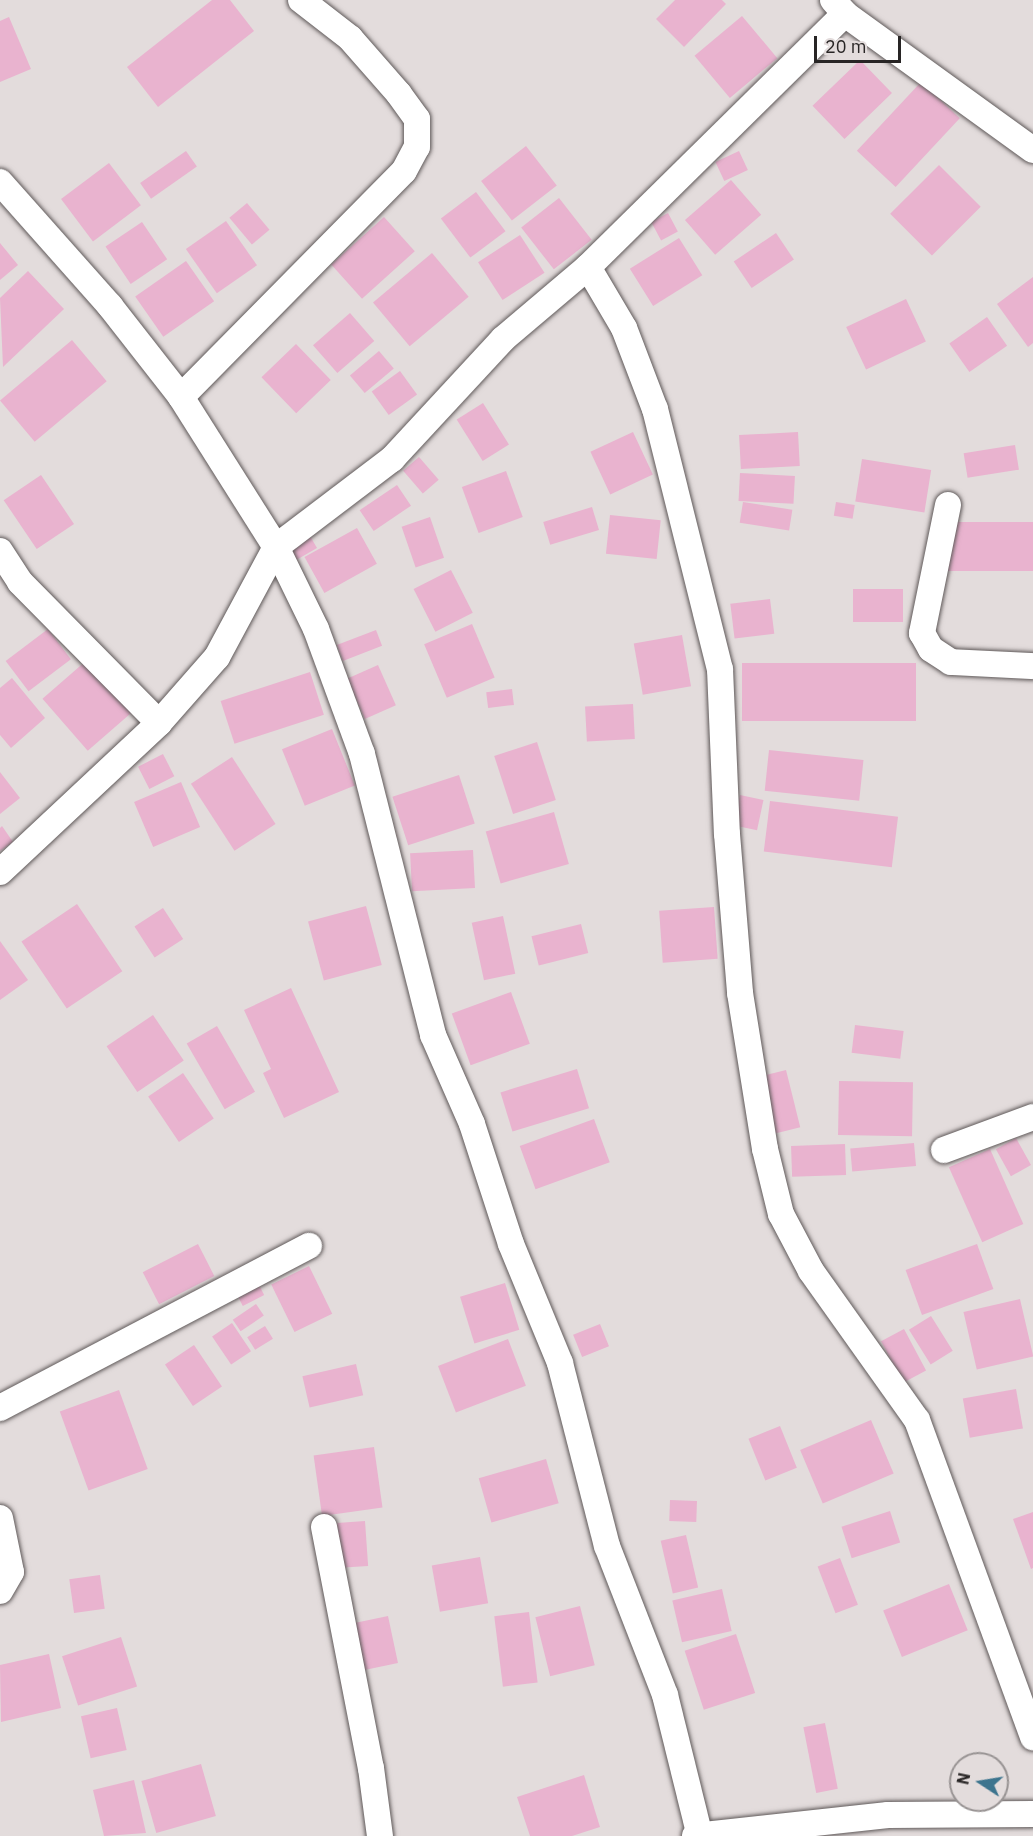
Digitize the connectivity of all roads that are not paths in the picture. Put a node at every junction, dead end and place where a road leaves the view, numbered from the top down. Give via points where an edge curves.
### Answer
1 (301, 0) edge
2 (839, 7) edge
3 (1033, 150) edge
4 (0, 182) edge
5 (588, 267) junction
6 (181, 397) junction
7 (948, 505) dead end
8 (276, 547) junction
9 (0, 551) edge
10 (1033, 666) edge
11 (159, 723) junction
12 (0, 872) edge
13 (1033, 1117) edge
14 (944, 1150) dead end
15 (309, 1246) dead end
16 (0, 1408) edge
17 (0, 1518) edge
18 (324, 1527) dead end
19 (0, 1591) edge
20 (1033, 1737) edge
21 (1033, 1814) edge
22 (698, 1835) edge
23 (380, 1836) edge

1 - 6 street via 351,38 399,94 417,119 417,147 404,171
2 - 3 street
2 - 5 street
4 - 6 street via 110,306
5 - 8 street via 503,339 392,459
5 - 20 street via 624,328 655,410 720,669 727,834 740,993 765,1149 781,1214 811,1271 917,1420
6 - 8 street
7 - 10 street via 922,633 931,649 951,663
8 - 11 street via 217,657
8 - 22 street via 316,629 362,754 433,1035 472,1124 511,1244 560,1363 607,1546 665,1695
9 - 11 street via 20,582
11 - 12 street
13 - 14 street
15 - 16 street
17 - 19 street via 11,1572
18 - 23 street via 371,1768
21 - 22 street via 888,1815

